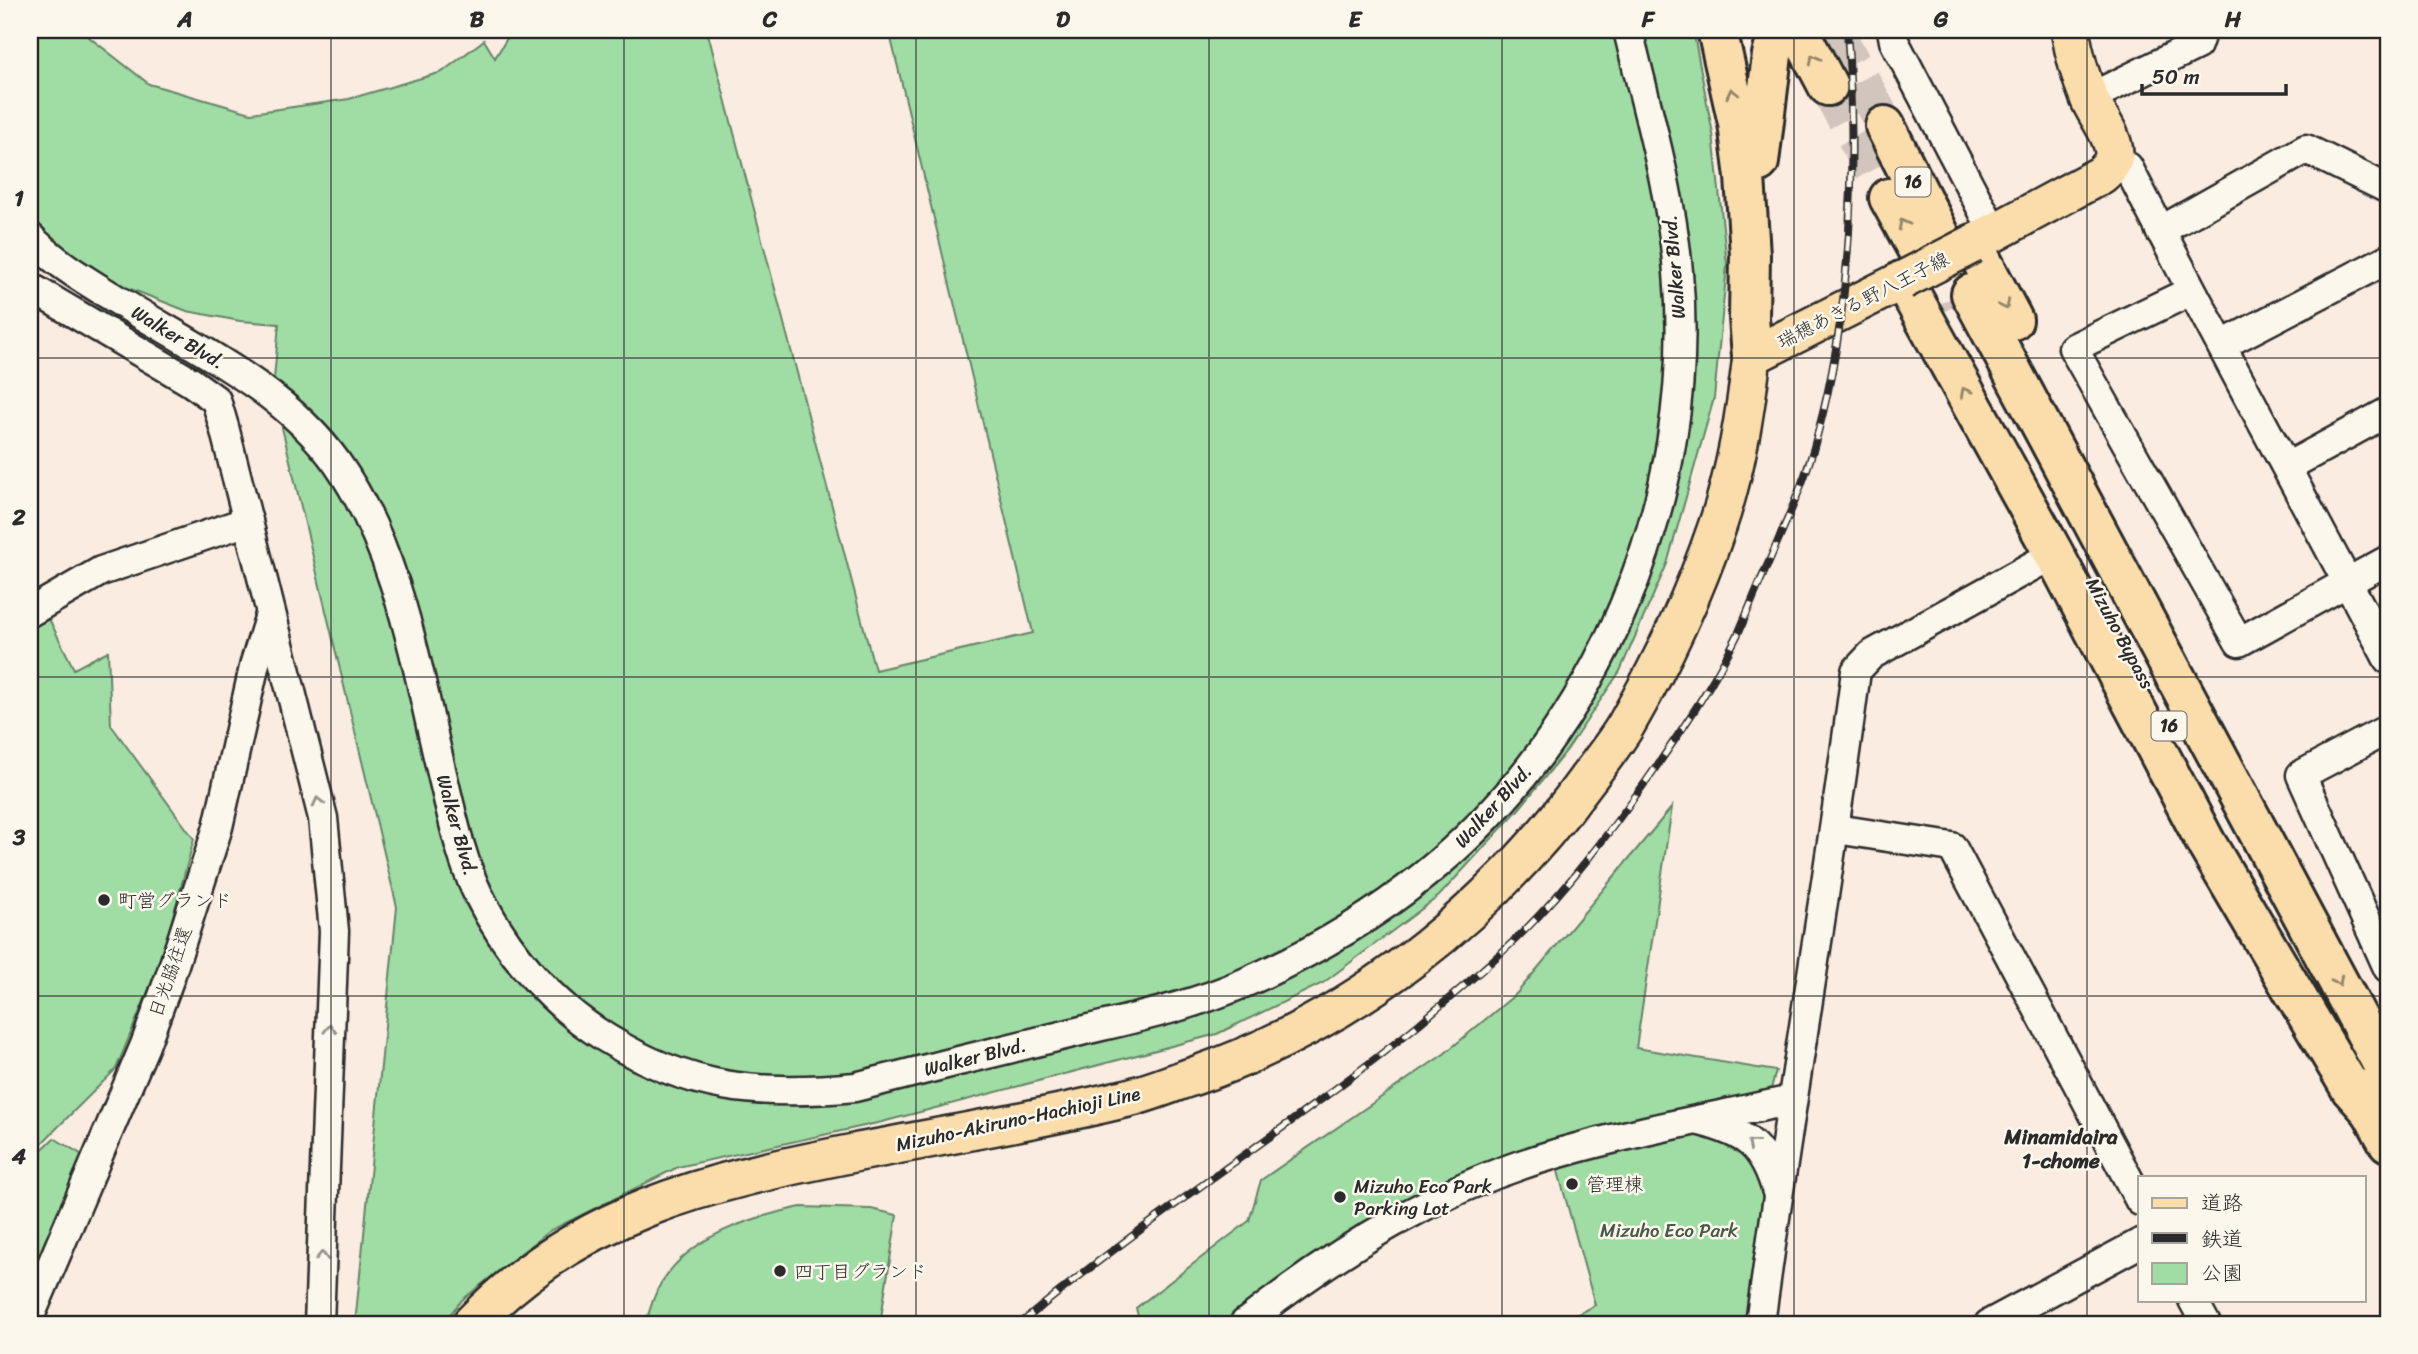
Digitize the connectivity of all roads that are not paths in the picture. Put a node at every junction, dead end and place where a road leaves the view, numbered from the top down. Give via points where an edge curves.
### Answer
1 (1628, 30) edge
2 (1717, 30) edge
3 (1892, 30) edge
4 (2070, 30) edge
5 (2202, 30) edge
6 (1790, 32) edge
7 (1829, 86) tunnel mouth
8 (2089, 98) junction
9 (1885, 126) tunnel mouth
10 (2113, 161) junction
11 (2388, 189) edge
12 (1889, 198) tunnel mouth
13 (2160, 231) junction
14 (30, 237) edge
15 (1946, 249) junction
16 (2388, 259) edge
17 (30, 288) edge
18 (2191, 291) junction
19 (2222, 345) junction
20 (1752, 356) junction
21 (2388, 412) edge
22 (2287, 467) junction
23 (248, 521) junction
24 (2054, 554) junction
25 (2388, 559) edge
26 (2348, 581) junction
27 (30, 612) edge
28 (271, 615) junction
29 (2388, 659) edge
30 (2388, 729) edge
31 (1836, 829) junction
32 (2307, 920) junction
33 (2388, 968) edge
34 (2388, 1075) edge
35 (1792, 1100) junction
36 (1699, 1121) junction
37 (2380, 1127) edge
38 (1777, 1195) junction
39 (2138, 1197) edge
40 (2138, 1244) edge
41 (2194, 1302) edge
42 (30, 1316) edge
43 (319, 1324) edge
44 (471, 1324) edge
45 (1244, 1324) edge
46 (1760, 1324) edge
47 (1989, 1324) edge
48 (2206, 1324) edge

1 - 14 street, Walker Blvd. via 1666,187 1678,273 1676,413 1653,526 1629,593 1572,706 1524,775 1474,830 1415,883 1309,953 1241,985 1156,1013 855,1087 762,1091 714,1084 665,1069 621,1048 550,994 520,960 477,891 462,851 387,558 365,507 336,462 306,426 264,390 79,276
20 -> 2 highway via 1745,177
3 - 15 street
4 - 8 main road
5 - 8 street via 2197,45
7 -> 6 highway
6 - 20 highway via 1772,55 1759,165 1761,309
8 - 10 main road via 2111,143
9 - 15 highway, 16
10 - 13 street via 2128,167
10 - 15 main road via 2101,175
11 - 13 street via 2306,149
15 -> 12 highway, 16
13 - 18 street
15 - 20 main road, 瑞穂あきる野八王子線
24 -> 15 highway
15 -> 32 highway via 2300,874
16 - 19 street
17 - 23 street via 216,400
18 - 19 street
18 - 26 street via 2073,348 2239,642
19 - 22 street
20 - 44 main road, Mizuho-Akiruno-Hachioji Line via 1745,414 1717,526 1676,630 1624,729 1535,847 1493,891 1412,958 1359,997 1267,1048 1124,1100 782,1167 667,1198 573,1242 510,1287
21 - 22 street
22 - 26 street
23 - 27 street via 100,571
23 - 28 street
24 - 31 street via 1863,662 1856,671
24 - 37 highway via 2206,843 2351,1089
25 - 26 street
26 - 29 street
28 - 42 street, 日光脇往還 via 255,663 218,827 170,977
43 -> 28 street via 334,931 323,818
30 - 33 street via 2301,775
31 - 35 street
31 - 39 street via 1952,847
32 -> 34 highway, Mizuho Bypass / 16
32 - 37 highway, Mizuho Bypass / 16 via 1960,302
35 - 36 street
35 - 38 street
38 -> 36 street via 1771,1170 1751,1142 1736,1132
36 - 45 street via 1558,1153 1433,1201 1320,1266
38 - 46 street
40 - 47 street
41 - 48 street

